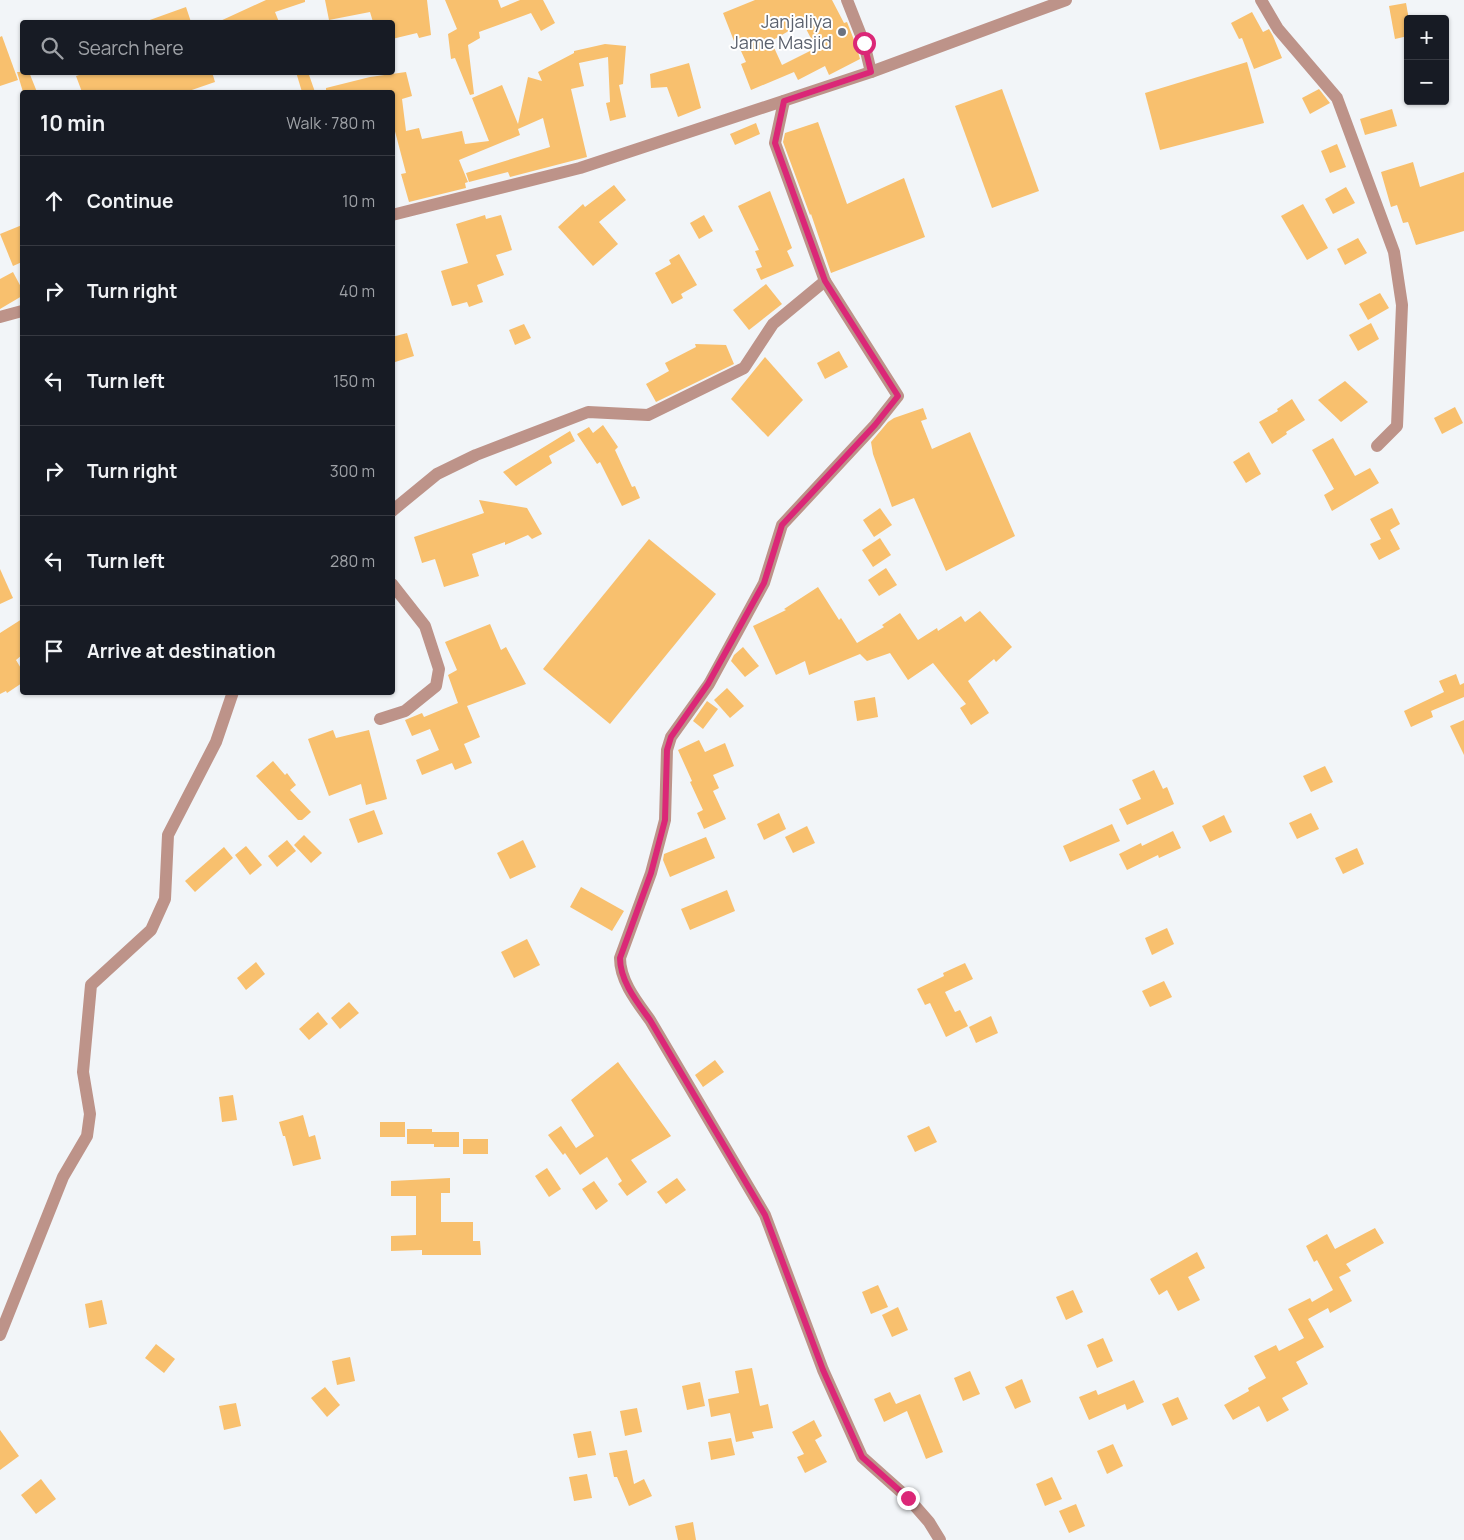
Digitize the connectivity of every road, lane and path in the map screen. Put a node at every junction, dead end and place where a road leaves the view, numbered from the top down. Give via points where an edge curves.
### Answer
1 (847, 0) edge
2 (1066, 0) edge
3 (1261, 0) edge
4 (871, 72) junction
5 (784, 101) junction
6 (395, 214) edge
7 (825, 281) junction
8 (20, 312) edge
9 (0, 317) edge
10 (1377, 446) dead end
11 (395, 509) edge
12 (395, 588) edge
13 (232, 695) edge
14 (380, 720) dead end
15 (0, 1335) edge
16 (940, 1540) edge

1 - 4 street via 864,43
2 - 4 street
3 - 10 street via 1278,29 1336,98 1394,252 1402,305 1397,426
4 - 5 street
5 - 6 street via 580,168
5 - 7 street via 775,143
7 - 11 street via 773,324 744,368 648,415 588,412 476,455 437,474
7 - 16 street via 898,396 782,525 764,583 708,684 671,737 667,750 665,820 651,873 620,958 620,968 634,998 765,1215 823,1370 862,1457 908,1498
8 - 9 street
12 - 14 street via 425,626 439,669 436,686 405,711
13 - 15 street via 216,742 168,835 165,899 151,930 91,985 83,1072 90,1114 86,1136 63,1178

